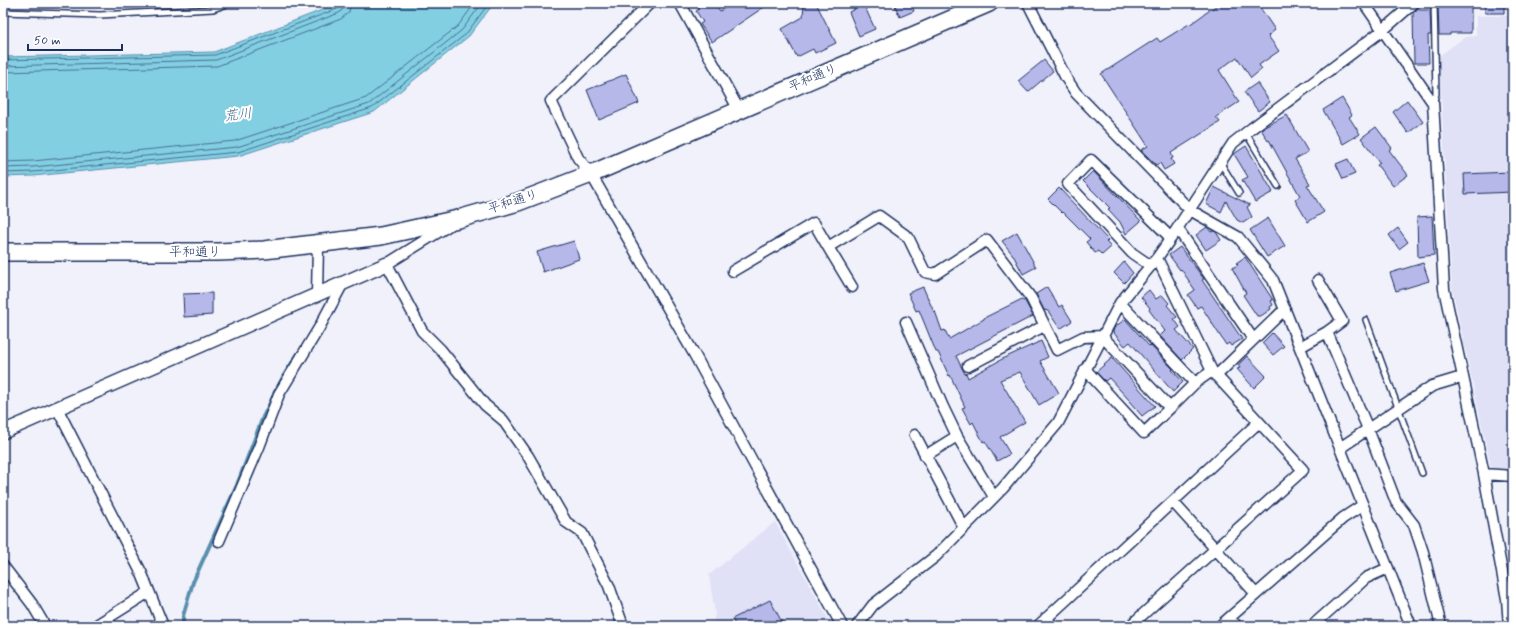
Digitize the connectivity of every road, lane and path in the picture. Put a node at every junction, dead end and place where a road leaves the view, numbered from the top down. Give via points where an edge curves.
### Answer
1 (230, 3) edge
2 (650, 3) edge
3 (989, 3) edge
4 (1028, 3) edge
5 (1364, 3) edge
6 (1414, 3) edge
7 (1434, 3) edge
8 (683, 5) edge
9 (3, 12) edge
10 (1383, 30) junction
11 (1433, 103) junction
12 (739, 110) junction
13 (1246, 133) junction
14 (1220, 162) junction
15 (591, 174) junction
16 (1278, 186) dead end
17 (1239, 193) dead end
18 (1190, 210) junction
19 (458, 219) junction
20 (1178, 229) junction
21 (1171, 238) junction
22 (318, 245) junction
23 (828, 247) junction
24 (3, 252) edge
25 (1154, 262) junction
26 (387, 264) junction
27 (733, 271) dead end
28 (1318, 280) dead end
29 (343, 283) junction
30 (852, 287) dead end
31 (317, 296) junction
32 (1120, 303) junction
33 (1285, 309) junction
34 (1366, 320) dead end
35 (906, 322) dead end
36 (1044, 326) junction
37 (1327, 332) junction
38 (1102, 336) junction
39 (1254, 338) junction
40 (1300, 347) junction
41 (968, 366) dead end
42 (1085, 369) junction
43 (1214, 374) junction
44 (1462, 377) junction
45 (1195, 384) junction
46 (57, 408) junction
47 (1170, 408) junction
48 (1398, 409) junction
49 (1259, 422) junction
50 (1368, 429) junction
51 (3, 432) edge
52 (915, 435) dead end
53 (958, 436) junction
54 (1340, 448) junction
55 (925, 456) junction
56 (1422, 473) dead end
57 (1484, 474) junction
58 (1513, 476) edge
59 (994, 497) junction
60 (1173, 502) junction
61 (1363, 505) junction
62 (964, 528) junction
63 (219, 541) dead end
64 (1216, 549) junction
65 (3, 566) edge
66 (1388, 568) junction
67 (149, 592) junction
68 (1256, 594) junction
69 (1230, 618) junction
70 (1050, 622) edge
71 (45, 626) edge
72 (95, 626) edge
73 (163, 626) edge
74 (623, 626) edge
75 (842, 626) edge
76 (857, 626) edge
77 (1038, 626) edge
78 (1130, 626) edge
79 (1220, 626) edge
80 (1237, 626) edge
81 (1312, 626) edge
82 (1411, 626) edge
83 (1441, 626) edge
84 (1509, 626) edge

1 - 9 lane via 213,9 100,14
2 - 15 street via 551,101 578,158
3 - 12 highway, 平和通り
4 - 18 street via 1076,93
5 - 10 street
6 - 10 street
7 - 11 lane via 1436,94
8 - 12 street
10 - 11 street
10 - 13 street
11 - 44 street via 1444,289
12 - 15 highway, 平和通り
13 - 14 street via 1233,144
13 - 16 lane
14 - 17 lane
14 - 18 street
15 - 19 highway, 平和通り via 518,202
15 - 75 street
18 - 20 street
18 - 33 street via 1238,237 1273,280
19 - 22 highway, 平和通り via 381,236
19 - 26 street
20 - 21 street
20 - 39 street
21 - 25 street
21 - 25 street via 1091,160 1068,184 1132,253
22 - 24 highway, 平和通り via 218,252
22 - 31 street
23 - 27 street via 814,223
23 - 30 street
23 - 36 street via 878,216 908,237 925,272 935,274 987,240 1031,298
25 - 32 street
25 - 43 street
26 - 29 street
26 - 74 street via 422,331 441,350 485,405 503,420 528,456 566,522 582,533 609,586
28 - 37 street via 1342,322
29 - 31 street
29 - 63 street via 279,394
31 - 46 street
32 - 38 street
32 - 45 street
33 - 39 street
33 - 40 street
34 - 48 lane
35 - 53 street
36 - 38 street via 1057,350 1083,337
36 - 41 street
37 - 40 street
37 - 50 street
38 - 42 street
38 - 47 street
39 - 43 street
40 - 54 street
42 - 47 street via 1144,433
42 - 59 street via 1058,423
43 - 45 street
43 - 49 street
44 - 48 street via 1432,386
44 - 57 street
45 - 47 street
46 - 51 street
46 - 67 street
48 - 50 street
48 - 56 lane
49 - 60 street
49 - 64 street via 1303,470
50 - 54 street
50 - 83 street via 1396,502 1414,525
52 - 55 street
53 - 55 street
53 - 59 street
54 - 61 street
55 - 62 street
57 - 58 street
57 - 84 street via 1507,599
59 - 62 street
60 - 64 street
60 - 70 street
61 - 66 street
61 - 68 street via 1343,518
62 - 76 street via 936,556 873,605
64 - 68 street
64 - 78 street
65 - 71 street
66 - 81 street via 1366,578
66 - 82 street
67 - 72 street
67 - 73 street
68 - 69 street
69 - 79 street
69 - 80 street
70 - 77 street

